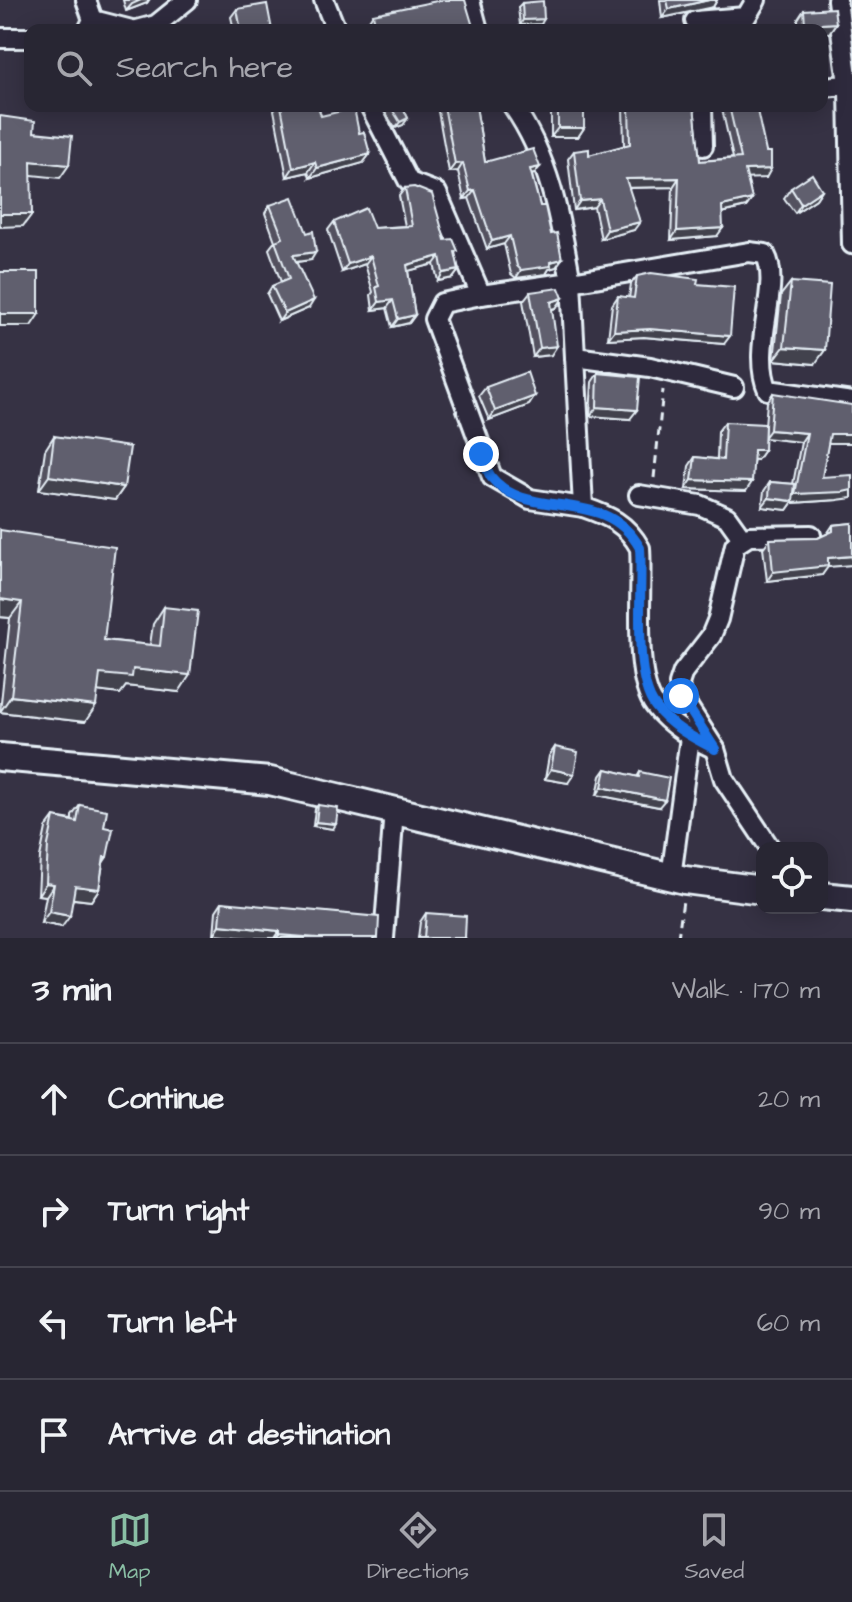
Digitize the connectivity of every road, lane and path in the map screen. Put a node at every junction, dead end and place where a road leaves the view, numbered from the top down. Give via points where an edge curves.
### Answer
1 (86, 0) edge
2 (187, 0) edge
3 (324, 0) edge
4 (470, 0) edge
5 (756, 0) edge
6 (837, 0) edge
7 (695, 21) dead end
8 (91, 24) edge
9 (157, 24) edge
10 (334, 24) edge
11 (476, 24) edge
12 (0, 38) edge
13 (24, 38) edge
14 (848, 85) junction
15 (828, 87) edge
16 (373, 112) edge
17 (517, 112) edge
18 (702, 112) edge
19 (703, 146) dead end
20 (852, 244) edge
21 (571, 282) junction
22 (481, 295) junction
23 (575, 357) junction
24 (665, 371) junction
25 (734, 387) dead end
26 (852, 402) edge
27 (645, 496) joint
28 (583, 507) junction
29 (811, 535) edge
30 (742, 538) junction
31 (690, 737) junction
32 (715, 749) junction
33 (0, 757) edge
34 (394, 810) junction
35 (766, 842) edge
36 (678, 879) junction
37 (756, 889) edge
38 (828, 897) edge
39 (852, 899) edge
40 (384, 938) edge
41 (678, 938) edge

1 - 8 street
2 - 9 street
3 - 10 street
4 - 11 street
5 - 7 street via 746,17
6 - 14 street
12 - 13 street
14 - 15 street
14 - 20 street
16 - 22 street via 409,182 437,193
17 - 21 street via 544,159
18 - 19 street
21 - 22 street
21 - 23 street
21 - 26 street via 749,252 765,254 770,276 760,361 768,390
22 - 28 street via 442,303 434,319 492,477 530,499
23 - 24 street
23 - 28 street
24 - 25 street
24 - 27 path
27 - 30 street via 700,505 727,517
28 - 31 street via 630,530 640,548 643,680 654,705
29 - 30 street
30 - 32 street via 735,545 711,636 679,684 681,696
31 - 32 street
31 - 36 street
32 - 35 street via 724,779
33 - 34 street via 270,781
34 - 36 street
34 - 40 street
36 - 37 street
36 - 41 path
38 - 39 street

